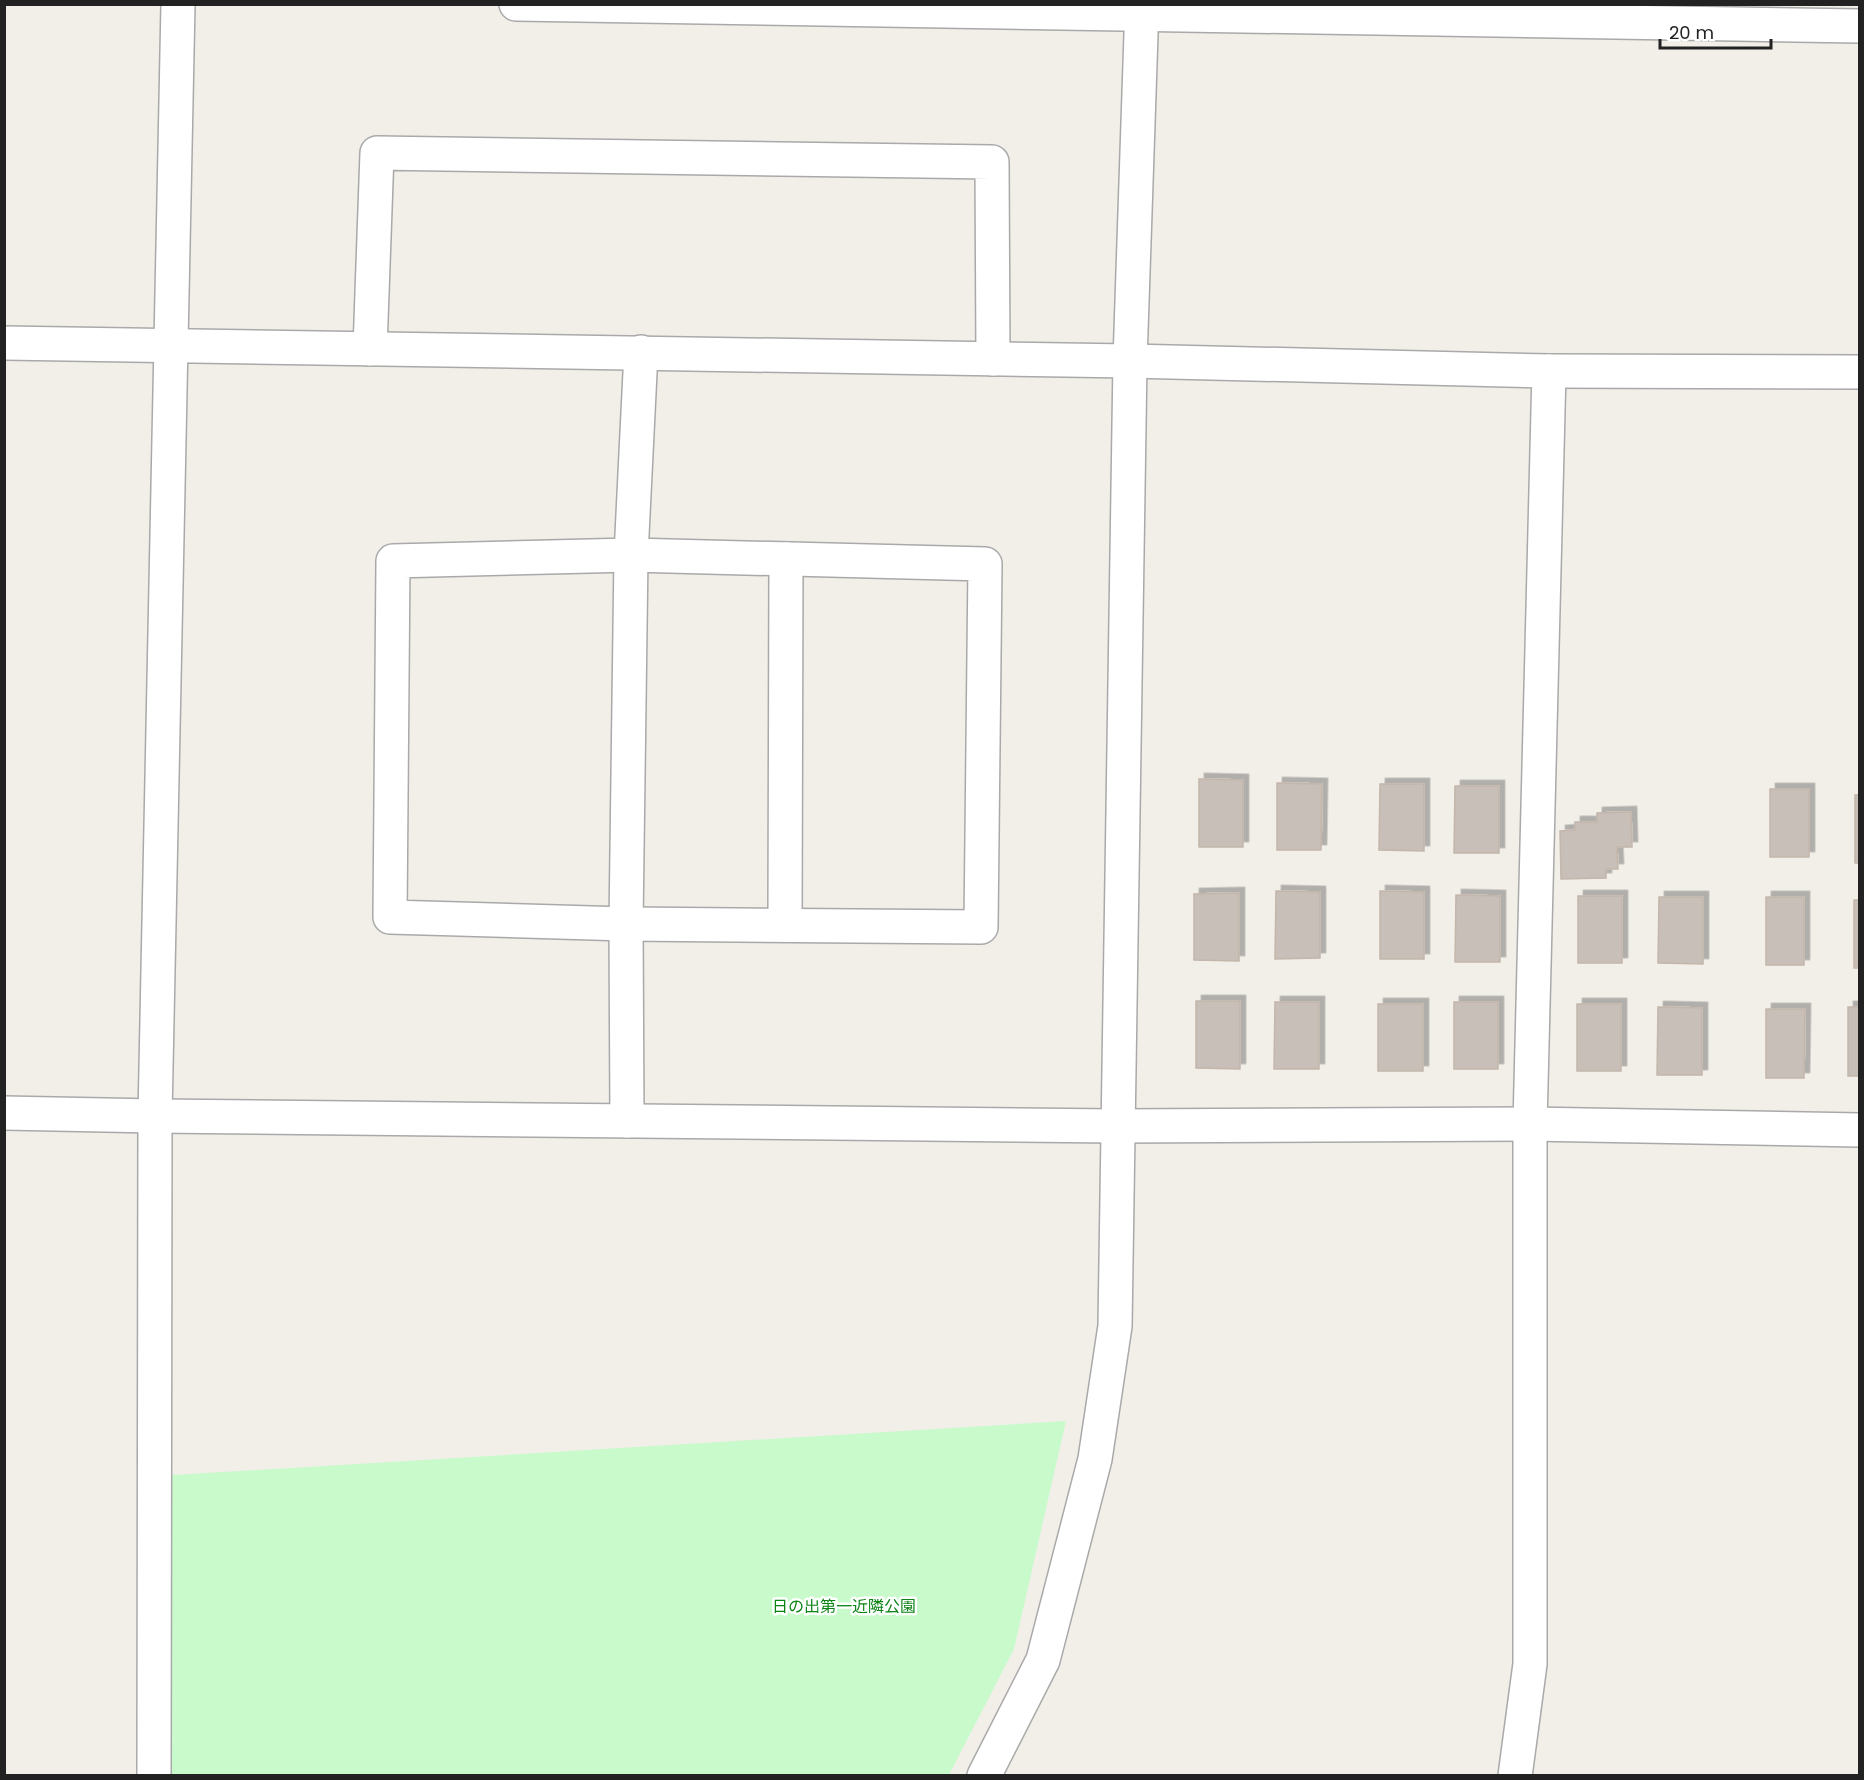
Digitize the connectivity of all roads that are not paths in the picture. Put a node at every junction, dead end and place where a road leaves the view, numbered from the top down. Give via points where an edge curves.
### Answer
1 (178, 4) edge
2 (516, 4) edge
3 (1142, 10) edge
4 (1860, 26) edge
5 (4, 343) edge
6 (170, 346) junction
7 (370, 349) junction
8 (640, 352) junction
9 (993, 359) junction
10 (1130, 361) junction
11 (1549, 371) junction
12 (1860, 372) edge
13 (631, 555) junction
14 (786, 559) junction
15 (626, 924) junction
16 (785, 925) junction
17 (4, 1113) edge
18 (155, 1116) junction
19 (627, 1121) junction
20 (1530, 1124) junction
21 (1117, 1126) junction
22 (1860, 1130) edge
23 (154, 1776) edge
24 (984, 1776) edge
25 (1515, 1776) edge

1 - 6 street
2 - 3 street
3 - 4 street
3 - 10 street
5 - 6 street
6 - 7 street
6 - 18 street
7 - 8 street
7 - 9 street via 377,153 992,162
8 - 9 street
8 - 13 street
9 - 10 street
10 - 11 street
10 - 21 street
11 - 12 street
11 - 20 street
13 - 14 street
13 - 15 street
13 - 15 street via 393,561 390,917
14 - 16 street
14 - 16 street via 985,564 981,927
15 - 16 street
15 - 19 street
17 - 18 street
18 - 19 street
18 - 23 street
19 - 21 street
20 - 21 street
20 - 22 street
20 - 25 street via 1530,1664
21 - 24 street via 1115,1326 1095,1459 1043,1660

